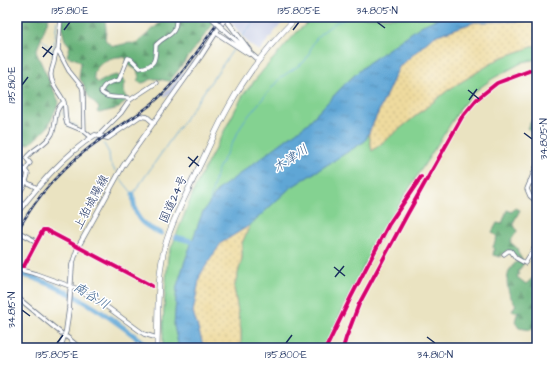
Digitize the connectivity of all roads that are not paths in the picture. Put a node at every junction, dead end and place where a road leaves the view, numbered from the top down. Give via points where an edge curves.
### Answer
1 (61, 17) edge
2 (176, 17) edge
3 (212, 18) edge
4 (226, 18) edge
5 (295, 19) edge
6 (215, 32) junction
7 (58, 50) junction
8 (251, 54) junction
9 (258, 60) junction
10 (156, 83) dead end
11 (130, 100) junction
12 (64, 102) junction
13 (154, 122) junction
14 (84, 131) junction
15 (99, 135) junction
16 (91, 137) junction
17 (537, 165) edge
18 (17, 175) edge
19 (530, 181) junction
20 (26, 182) junction
21 (537, 186) edge
22 (37, 188) junction
23 (537, 202) edge
24 (23, 206) junction
25 (17, 213) edge
26 (17, 231) edge
27 (37, 242) junction
28 (537, 244) edge
29 (78, 247) junction
30 (504, 254) dead end
31 (17, 266) edge
32 (17, 269) edge
33 (152, 286) dead end
34 (70, 288) junction
35 (17, 297) edge
36 (61, 333) dead end
37 (67, 337) dead end
38 (157, 338) junction
39 (157, 346) edge
40 (60, 348) edge
41 (80, 348) edge
42 (137, 348) edge
43 (141, 348) edge

1 - 7 street
2 - 11 street via 174,30 156,45 154,62 140,68 128,58 120,80 106,84 101,92 104,95
3 - 8 main road, bridge
4 - 6 main road, 上狛城陽線
4 - 8 main road
5 - 9 highway, 国道24号
6 - 8 main road
6 - 13 main road, 上狛城陽線
7 - 12 street via 50,76
7 - 14 street via 83,91
8 - 9 main road
9 - 38 highway, 国道24号 via 227,109 177,213 167,240 159,283
10 - 11 street
11 - 15 street
12 - 14 street via 67,124
12 - 20 street via 59,105 55,125 47,141 26,158 30,163 25,170 28,174
13 - 15 main road via 140,116 111,136 106,138
13 - 29 main road, 上狛城陽線 via 120,171
14 - 16 street
15 - 16 main road
16 - 22 main road via 66,157
17 - 19 street
18 - 20 street
19 - 21 street
19 - 23 street via 528,192
20 - 22 street
20 - 24 street via 17,197
22 - 24 main road
24 - 25 main road
26 - 27 street
27 - 29 street via 43,230 46,230
27 - 31 street via 24,266
28 - 30 street via 526,263 516,258 511,251
29 - 33 street
29 - 34 main road, 上狛城陽線 via 72,265
32 - 34 street
34 - 38 street via 93,297 144,334
34 - 40 main road, 上狛城陽線 via 67,327
35 - 36 street
37 - 41 street
38 - 39 highway, 国道24号
42 - 43 street via 138,345

